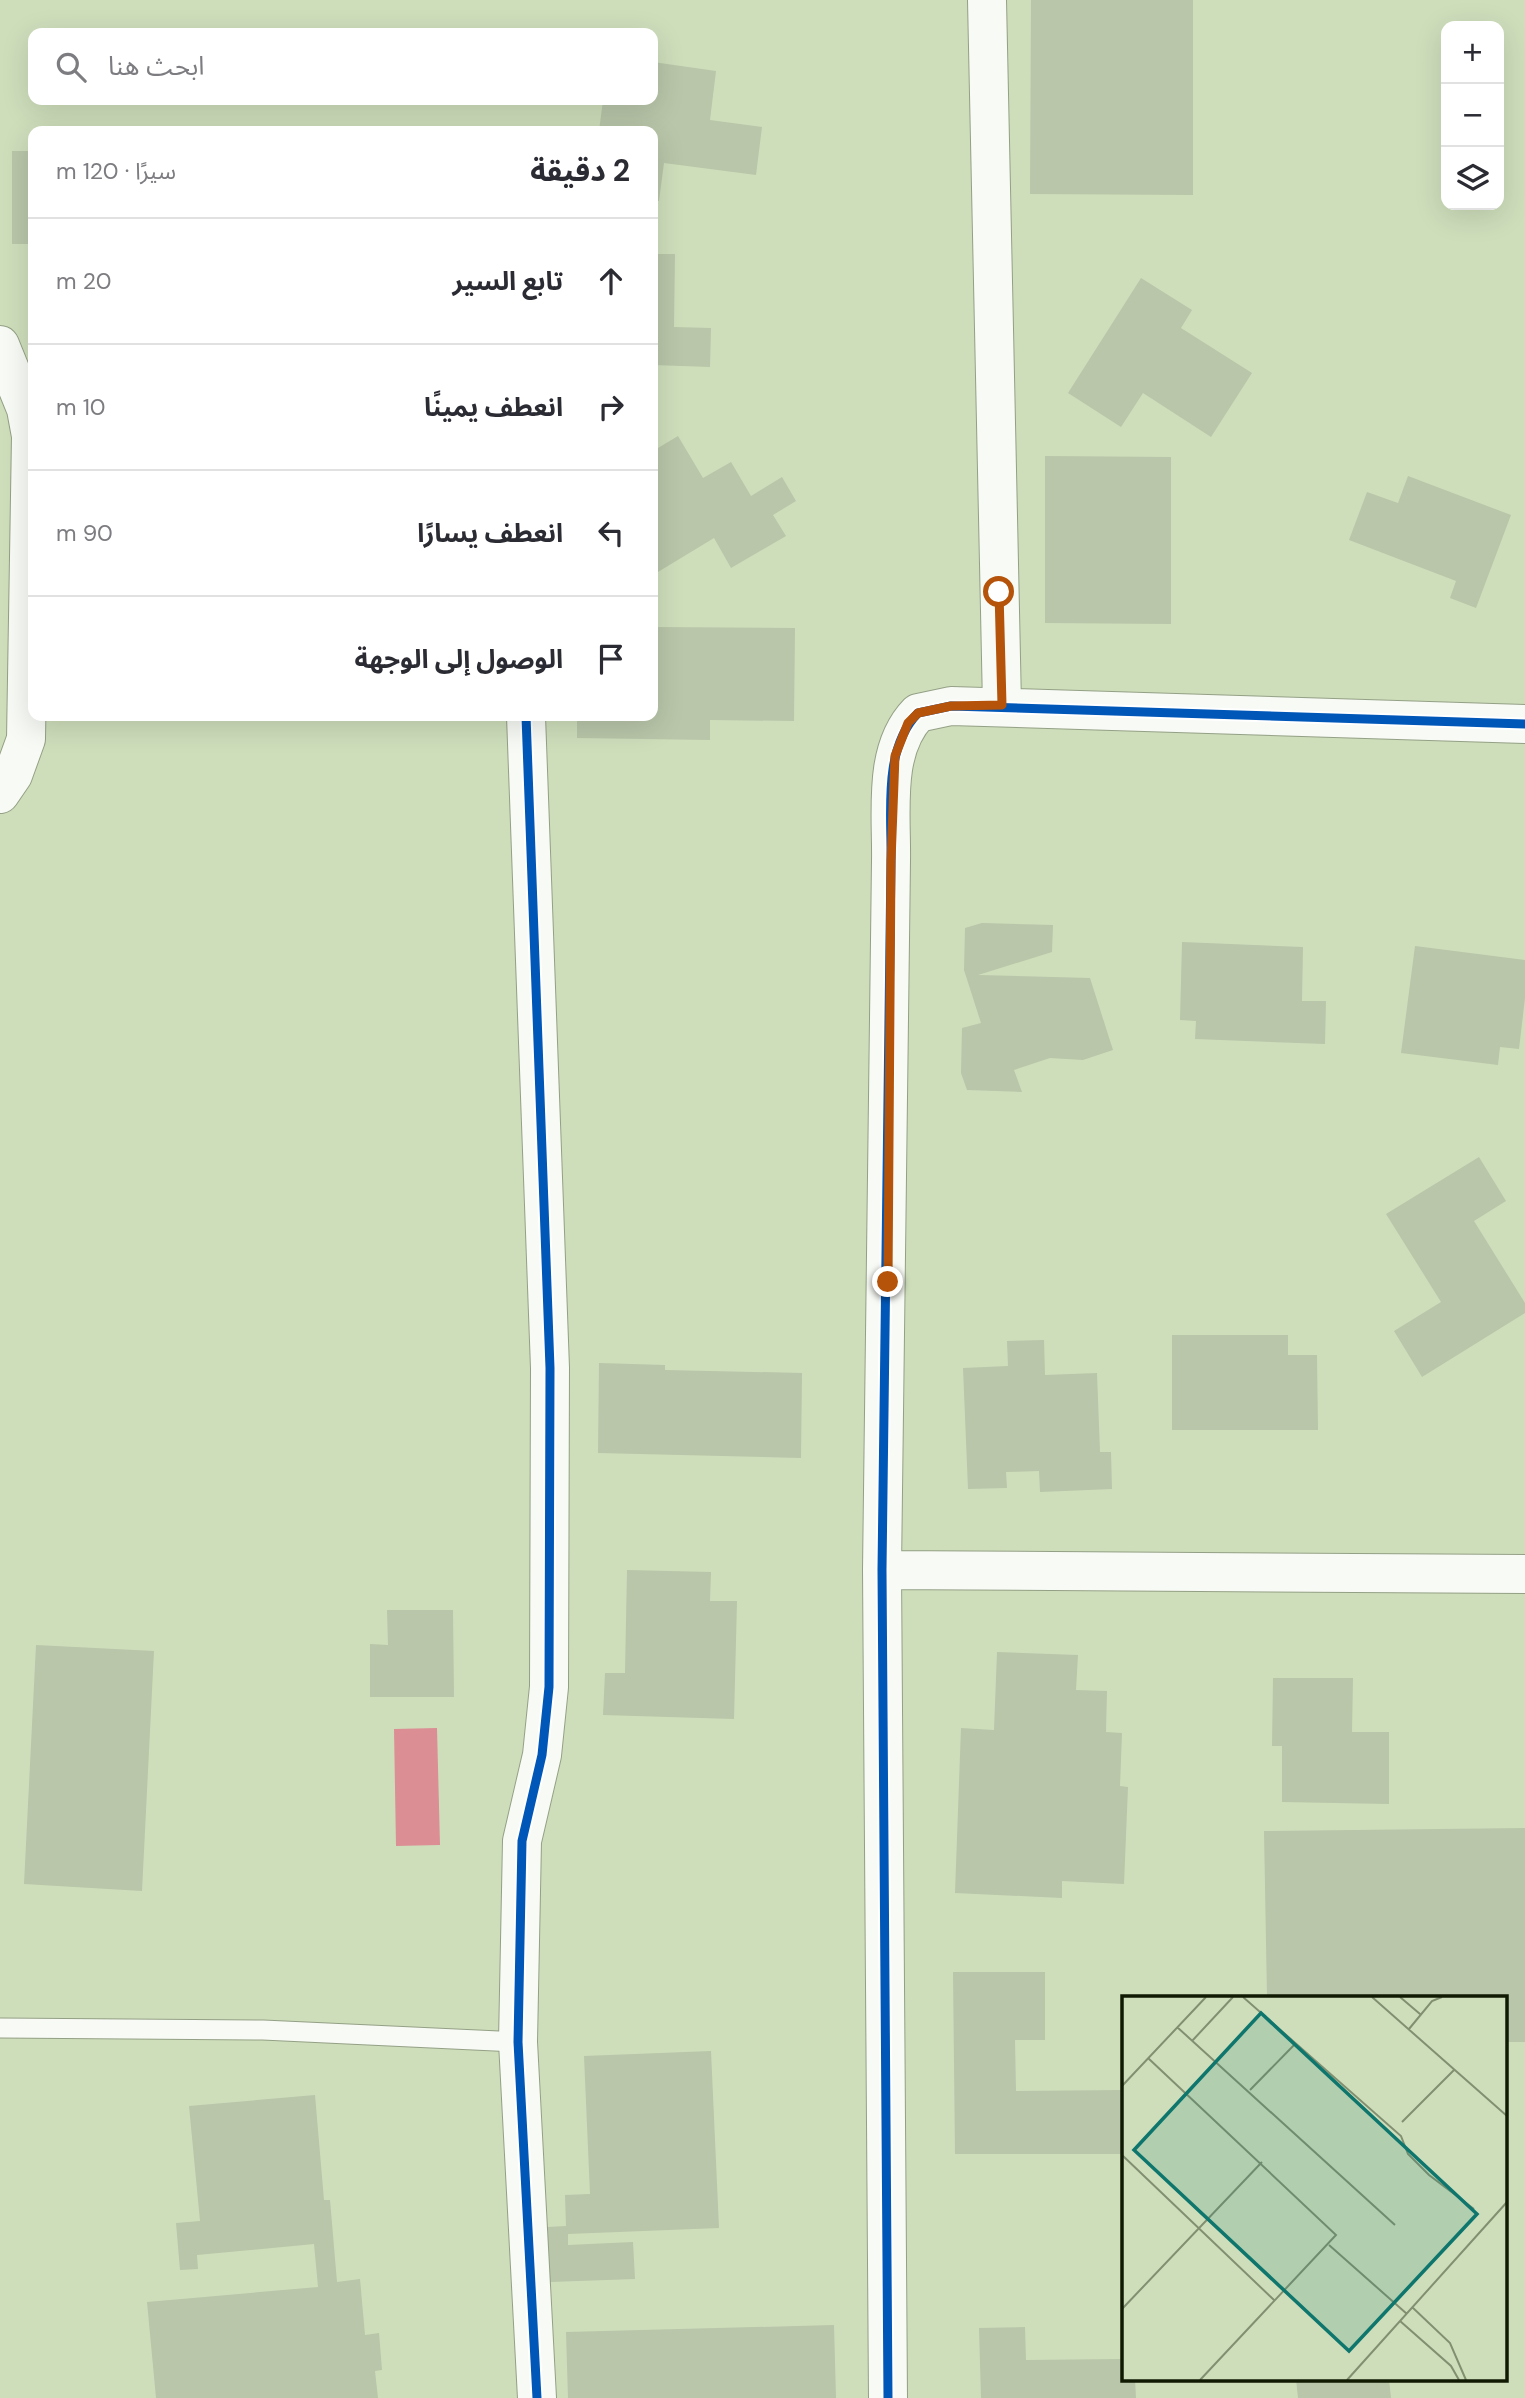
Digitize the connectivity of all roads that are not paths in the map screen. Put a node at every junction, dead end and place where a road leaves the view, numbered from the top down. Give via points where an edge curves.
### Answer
1 (987, 0) edge
2 (0, 345) edge
3 (28, 420) edge
4 (28, 645) edge
5 (1002, 705) junction
6 (526, 721) edge
7 (1525, 724) edge
8 (0, 794) edge
9 (882, 1570) junction
10 (1525, 1574) edge
11 (0, 2028) edge
12 (518, 2042) junction
13 (537, 2398) edge
14 (888, 2398) edge

1 - 5 street
2 - 3 street
4 - 8 street via 26,739 13,775
5 - 7 street
5 - 9 street via 951,706 918,713 908,723 895,756
6 - 12 street via 550,1368 551,1551 549,1687 542,1755 522,1841
9 - 10 street
9 - 14 street
11 - 12 lane via 263,2030
12 - 13 street

